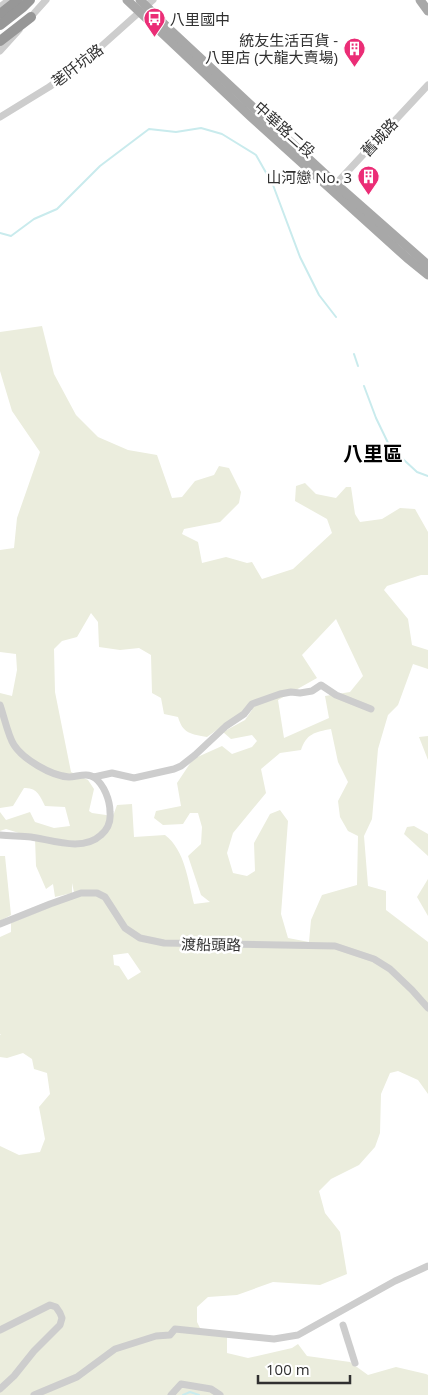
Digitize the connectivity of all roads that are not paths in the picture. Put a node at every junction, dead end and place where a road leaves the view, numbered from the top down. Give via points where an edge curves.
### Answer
1 (8, 0) edge
2 (18, 0) edge
3 (30, 0) edge
4 (46, 0) edge
5 (127, 0) edge
6 (420, 0) edge
7 (145, 4) edge
8 (0, 7) edge
9 (428, 11) edge
10 (0, 14) edge
11 (31, 17) junction
12 (0, 25) edge
13 (0, 41) edge
14 (0, 51) edge
15 (428, 85) edge
16 (0, 116) edge
17 (333, 186) junction
18 (428, 265) edge
19 (428, 275) edge
20 (0, 705) edge
21 (370, 709) dead end
22 (94, 777) junction
23 (0, 835) edge
24 (0, 924) edge
25 (428, 1008) edge
26 (428, 1266) edge
27 (344, 1325) dead end
28 (0, 1330) edge
29 (355, 1363) dead end
30 (0, 1389) edge
31 (34, 1395) edge
32 (171, 1395) edge
33 (220, 1395) edge

1 - 8 street
2 - 10 highway
3 - 12 highway
4 - 11 street
5 - 7 main road, 中華路二段
6 - 9 main road
7 - 16 street, 荖阡坑路 via 77,68
7 - 17 main road, 中華路二段 via 251,117
11 - 13 highway
11 - 14 street
15 - 17 street, 舊城路
17 - 18 main road, 中華路二段
17 - 19 main road, 中華路二段
20 - 22 street via 14,746 27,759 56,775 87,774
21 - 22 street via 321,685 312,691 280,694 252,704 181,766 134,778 112,773
22 - 23 street via 108,798 111,820 97,839 73,844
24 - 25 street, 渡船頭路 via 81,893 97,893 105,897 125,928 140,938 164,943 335,946 374,959 390,969
26 - 31 street via 298,1335 274,1339 175,1330 170,1335 156,1336 116,1349 77,1377
27 - 29 street
28 - 30 street via 50,1305 56,1306 62,1318 60,1325
32 - 33 street via 181,1384 210,1388

